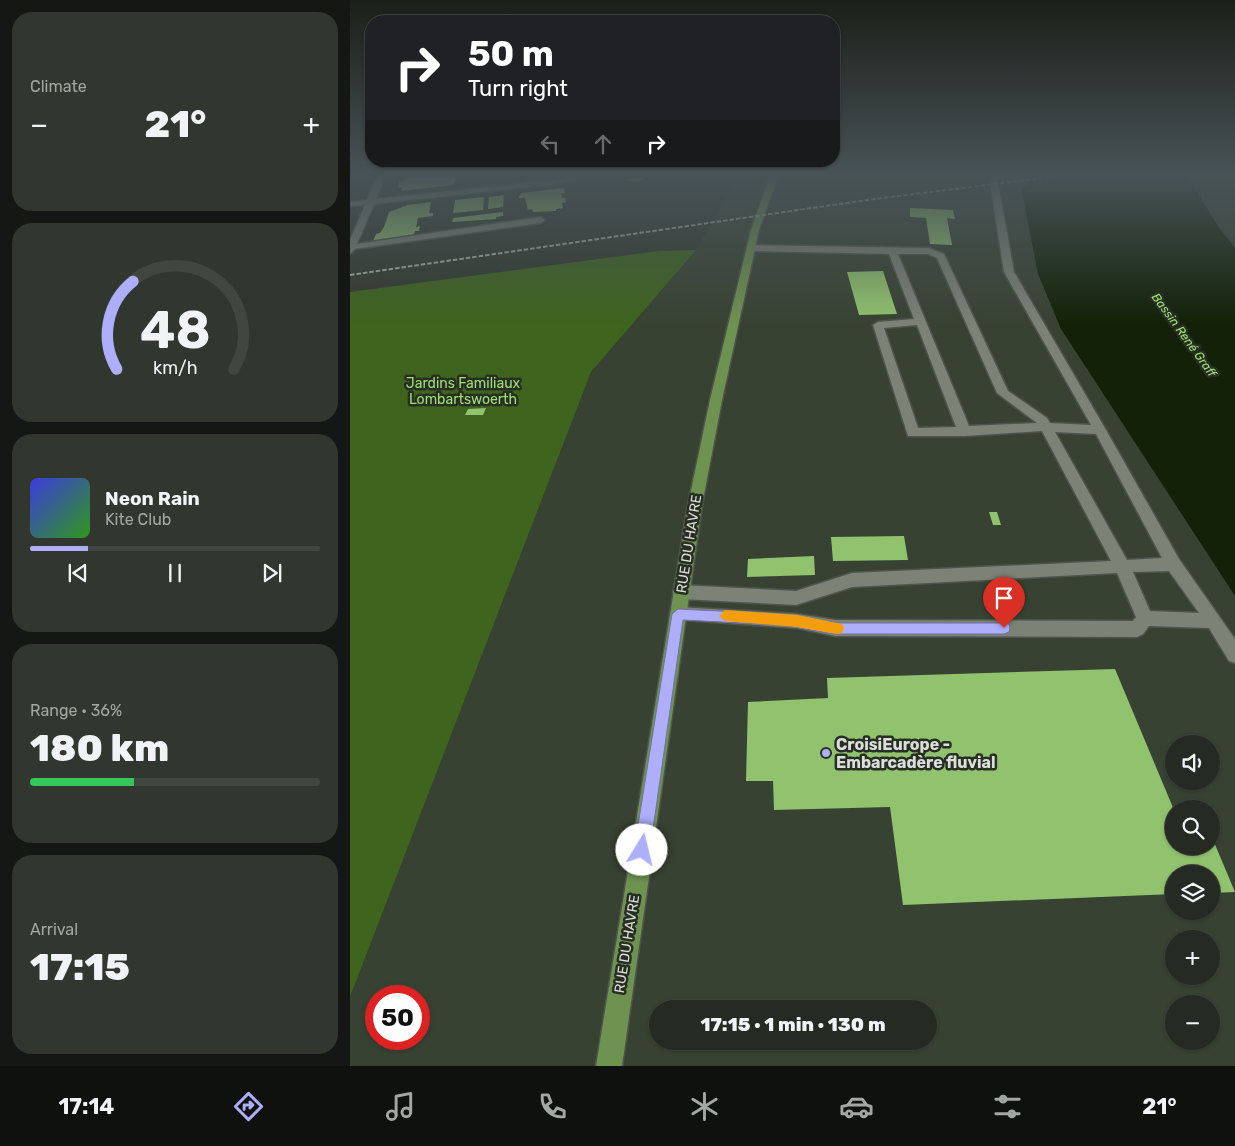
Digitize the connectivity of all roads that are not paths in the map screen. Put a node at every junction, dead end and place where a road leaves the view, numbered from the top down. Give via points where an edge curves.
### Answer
1 (361, 226) edge
2 (504, 226) edge
3 (758, 226) edge
4 (1002, 226) edge
5 (751, 248) junction
6 (351, 249) edge
7 (892, 251) junction
8 (920, 322) junction
9 (1046, 427) junction
10 (1100, 430) junction
11 (965, 432) junction
12 (1173, 564) junction
13 (1122, 566) junction
14 (681, 592) junction
15 (796, 598) junction
16 (678, 614) junction
17 (1146, 618) junction
18 (797, 621) junction
19 (1214, 621) junction
20 (1235, 655) edge
21 (608, 1066) edge

1 - 6 street
2 - 6 street
3 - 5 main road, RUE DU HAVRE
4 - 10 street via 1009,272
5 - 7 street
5 - 14 main road, RUE DU HAVRE via 716,400
7 - 8 street
7 - 9 street via 929,251 941,256 1003,393 1043,421
8 - 11 street
8 - 11 street via 878,325 913,433
9 - 10 street
9 - 11 street
9 - 13 street
10 - 12 street
12 - 13 street
12 - 19 street
13 - 15 street via 852,580
13 - 17 street
14 - 15 street
14 - 16 main road, RUE DU HAVRE
15 - 18 street
16 - 18 street
16 - 21 main road, RUE DU HAVRE
17 - 18 street via 1137,629 835,628
17 - 19 street
19 - 20 street

